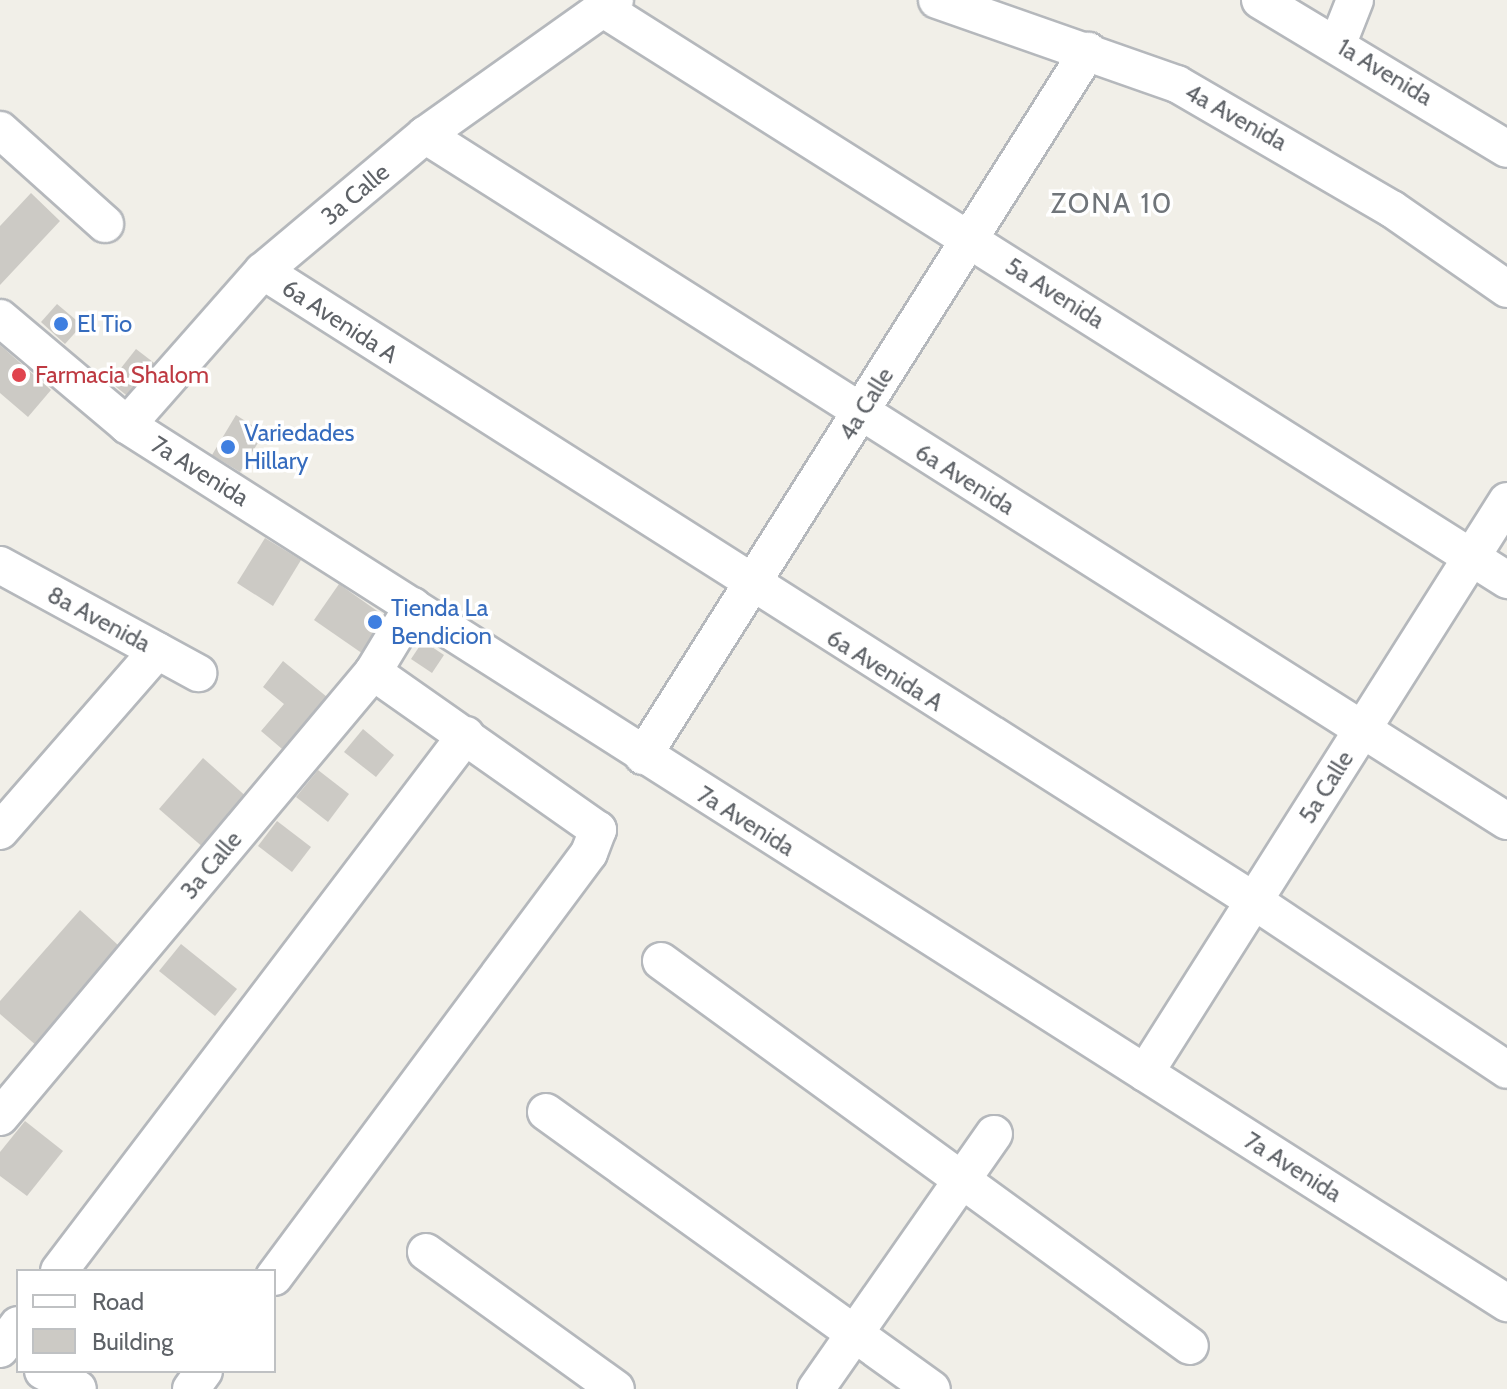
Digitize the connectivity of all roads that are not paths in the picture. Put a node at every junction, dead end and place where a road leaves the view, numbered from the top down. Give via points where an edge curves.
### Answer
1 (937, 0) edge
2 (1260, 0) edge
3 (1355, 0) edge
4 (608, 4) edge
5 (1338, 43) junction
6 (1088, 51) junction
7 (0, 130) edge
8 (425, 135) junction
9 (1504, 136) edge
10 (105, 224) dead end
11 (970, 239) junction
12 (263, 271) junction
13 (1507, 289) edge
14 (0, 318) edge
15 (860, 413) junction
16 (127, 425) junction
17 (1507, 501) edge
18 (1471, 558) junction
19 (0, 565) edge
20 (1507, 580) edge
21 (751, 586) junction
22 (413, 606) junction
23 (157, 651) junction
24 (373, 672) junction
25 (198, 673) dead end
26 (1364, 728) junction
27 (466, 735) junction
28 (643, 756) junction
29 (1507, 821) edge
30 (0, 831) edge
31 (1254, 901) junction
32 (661, 961) dead end
33 (1507, 1070) edge
34 (1145, 1073) junction
35 (546, 1112) dead end
36 (0, 1117) edge
37 (994, 1134) dead end
38 (962, 1180) junction
39 (426, 1252) dead end
40 (61, 1269) edge
41 (276, 1274) edge
42 (1507, 1303) edge
43 (16, 1328) edge
44 (855, 1334) junction
45 (1190, 1346) dead end
46 (0, 1348) edge
47 (616, 1389) edge
48 (816, 1389) edge
49 (932, 1389) edge

1 - 6 street, 4a Avenida
2 - 5 street, 1a Avenida
3 - 5 street
4 - 8 street, 3a Calle
4 - 11 street, 5a Avenida
5 - 9 street, 1a Avenida
6 - 11 street, 4a Calle
6 - 13 street, 4a Avenida via 1231,111 1392,209
7 - 10 street
8 - 12 street, 3a Calle
8 - 15 street, 6a Avenida
11 - 15 street, 4a Calle
11 - 18 street, 5a Avenida
12 - 16 street, 3a Calle
12 - 21 street, 6a Avenida A
14 - 16 street, 7a Avenida
15 - 21 street, 4a Calle
15 - 26 street, 6a Avenida
16 - 22 street, 7a Avenida
17 - 18 street, 5a Calle
18 - 20 street, 5a Avenida
18 - 26 street, 5a Calle
19 - 23 street, 8a Avenida
21 - 28 street, 4a Calle
21 - 31 street, 6a Avenida A
22 - 24 street, 3a Calle
22 - 28 street, 7a Avenida
23 - 25 street, 8a Avenida
23 - 30 street
24 - 27 street
24 - 36 street, 3a Calle
26 - 29 street, 6a Avenida
26 - 31 street, 5a Calle
27 - 40 street
27 - 41 street via 598,830 589,853
28 - 34 street, 7a Avenida
31 - 33 street, 6a Avenida A
31 - 34 street, 5a Calle
32 - 38 street
34 - 42 street, 7a Avenida
35 - 44 street
37 - 38 street
38 - 44 street
38 - 45 street
39 - 47 street
43 - 46 street
44 - 48 street
44 - 49 street

